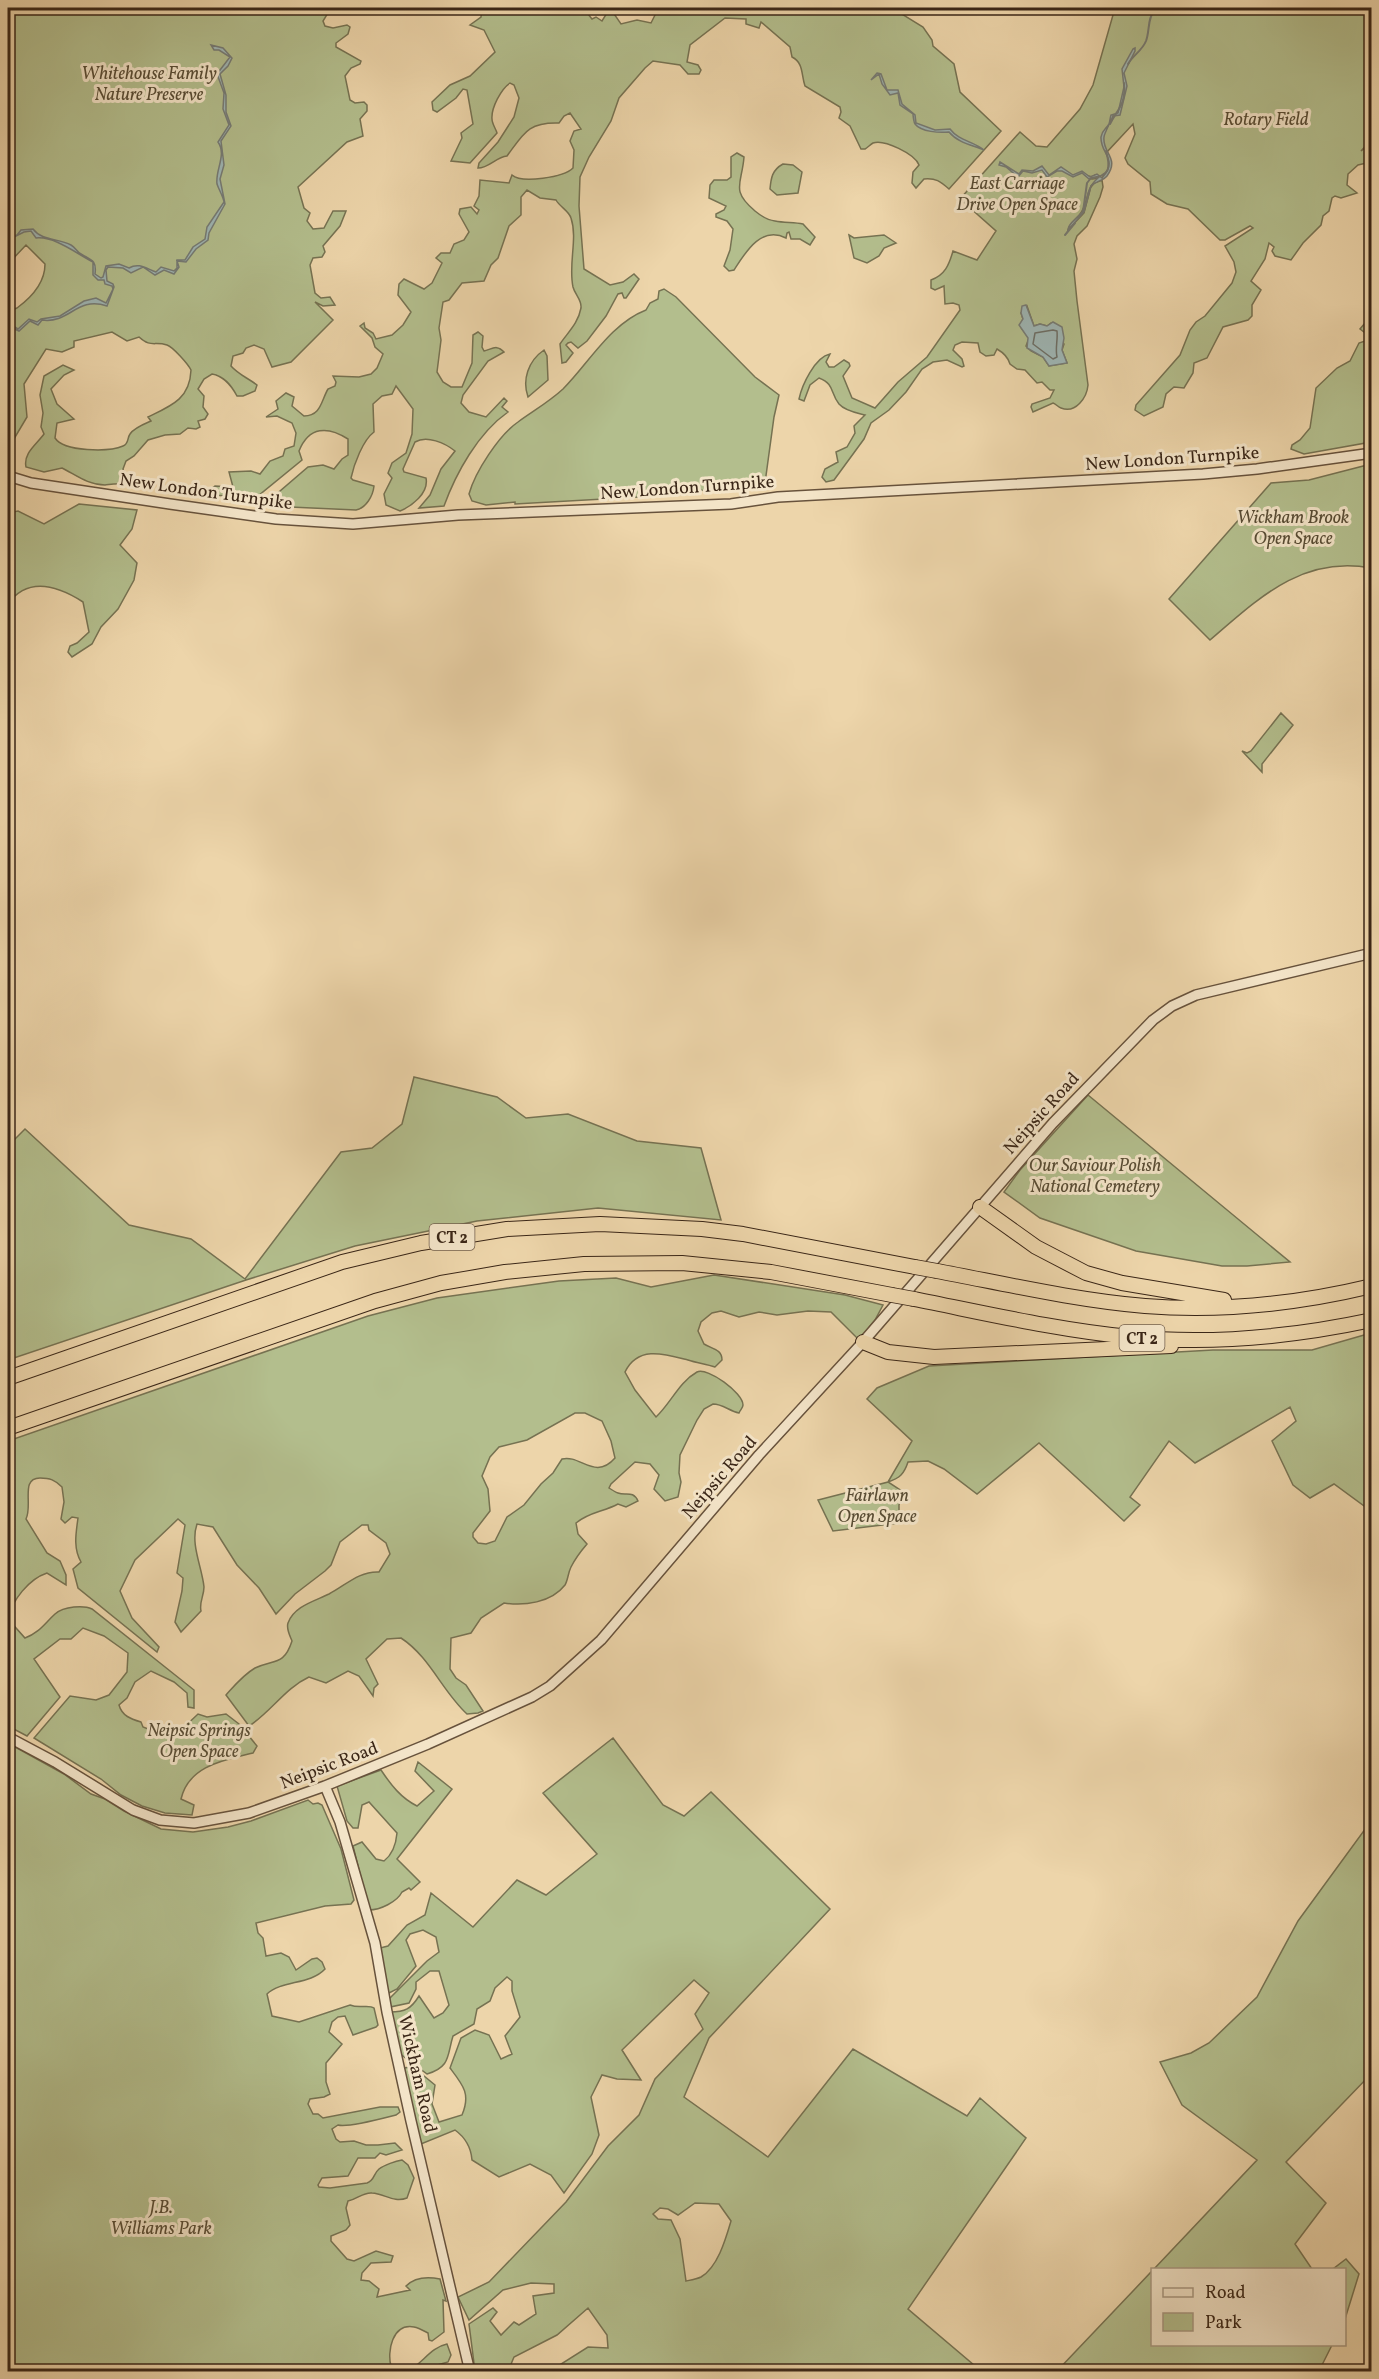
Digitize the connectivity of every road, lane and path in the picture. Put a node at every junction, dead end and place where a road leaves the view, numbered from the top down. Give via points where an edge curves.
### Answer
1 (1371, 453) edge
2 (8, 476) edge
3 (1371, 953) edge
4 (980, 1207) junction
5 (1371, 1286) edge
6 (1261, 1305) junction
7 (1371, 1320) edge
8 (1218, 1339) junction
9 (863, 1342) junction
10 (8, 1378) edge
11 (8, 1428) edge
12 (8, 1737) edge
13 (326, 1786) junction
14 (470, 2372) edge

1 - 2 street, New London Turnpike via 1225,472 353,524 276,519 182,506 30,483
3 - 4 street, Neipsic Road via 1218,988 1172,1006 1078,1095
4 - 6 highway via 1042,1251 1091,1275 1179,1294
4 - 9 street, Neipsic Road
5 - 6 highway, CT 2
6 - 10 highway, CT 2, bridge via 1197,1308 1128,1304 743,1234 580,1224 492,1231 403,1246 332,1265
7 - 8 highway, CT 2 via 1292,1334
8 - 9 highway via 1154,1348 948,1357 888,1352
8 - 11 highway, CT 2, bridge via 1103,1334 777,1273 682,1263 584,1264 499,1273 368,1303
9 - 13 street, Neipsic Road via 759,1455 601,1640 564,1676 519,1703
12 - 13 street, Neipsic Road via 133,1810 171,1822 194,1824 234,1817
13 - 14 street, Wickham Road via 375,1943 411,2121

